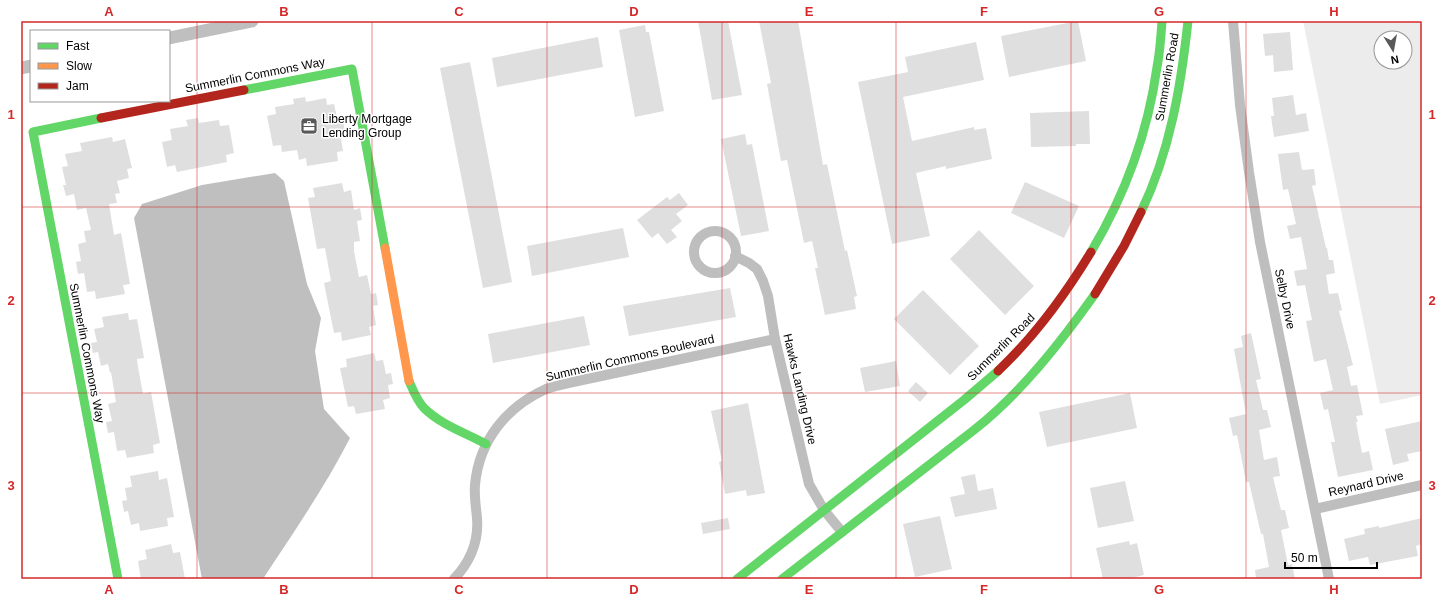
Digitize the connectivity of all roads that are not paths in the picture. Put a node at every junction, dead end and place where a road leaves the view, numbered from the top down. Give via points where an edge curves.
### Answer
1 (1162, 21) edge
2 (1188, 21) edge
3 (1233, 21) edge
4 (735, 256) junction
5 (775, 339) junction
6 (486, 444) junction
7 (1422, 485) edge
8 (1315, 509) junction
9 (824, 510) junction
10 (842, 532) junction
11 (118, 579) edge
12 (454, 579) edge
13 (736, 579) edge
14 (782, 579) edge
15 (1329, 579) edge

1 - 9 main road, Summerlin Road via 1151,102 1131,168 1103,232 1066,292 1021,347 996,372
2 - 10 main road, Summerlin Road via 1175,112 1155,179 1126,243 1087,308 1004,405
3 - 8 street, Selby Drive via 1240,105 1260,242
4 - 4 street via 734,243 726,234 720,232 714,231 700,236 694,249 696,263 708,272 722,272 733,262
4 - 5 street, Hawks Landing Drive via 757,270 763,281
5 - 6 street, Summerlin Commons Boulevard via 547,389 510,412 495,428
5 - 9 street, Hawks Landing Drive via 809,484
6 - 11 main road, Summerlin Commons Way via 424,408 415,396 409,381 352,68 33,132
6 - 12 street, Summerlin Commons Boulevard via 478,463 475,485 477,519 473,552
7 - 8 street, Reynard Drive
8 - 15 street, Selby Drive
9 - 10 street, Hawks Landing Drive
9 - 13 main road, Summerlin Road
10 - 14 main road, Summerlin Road

